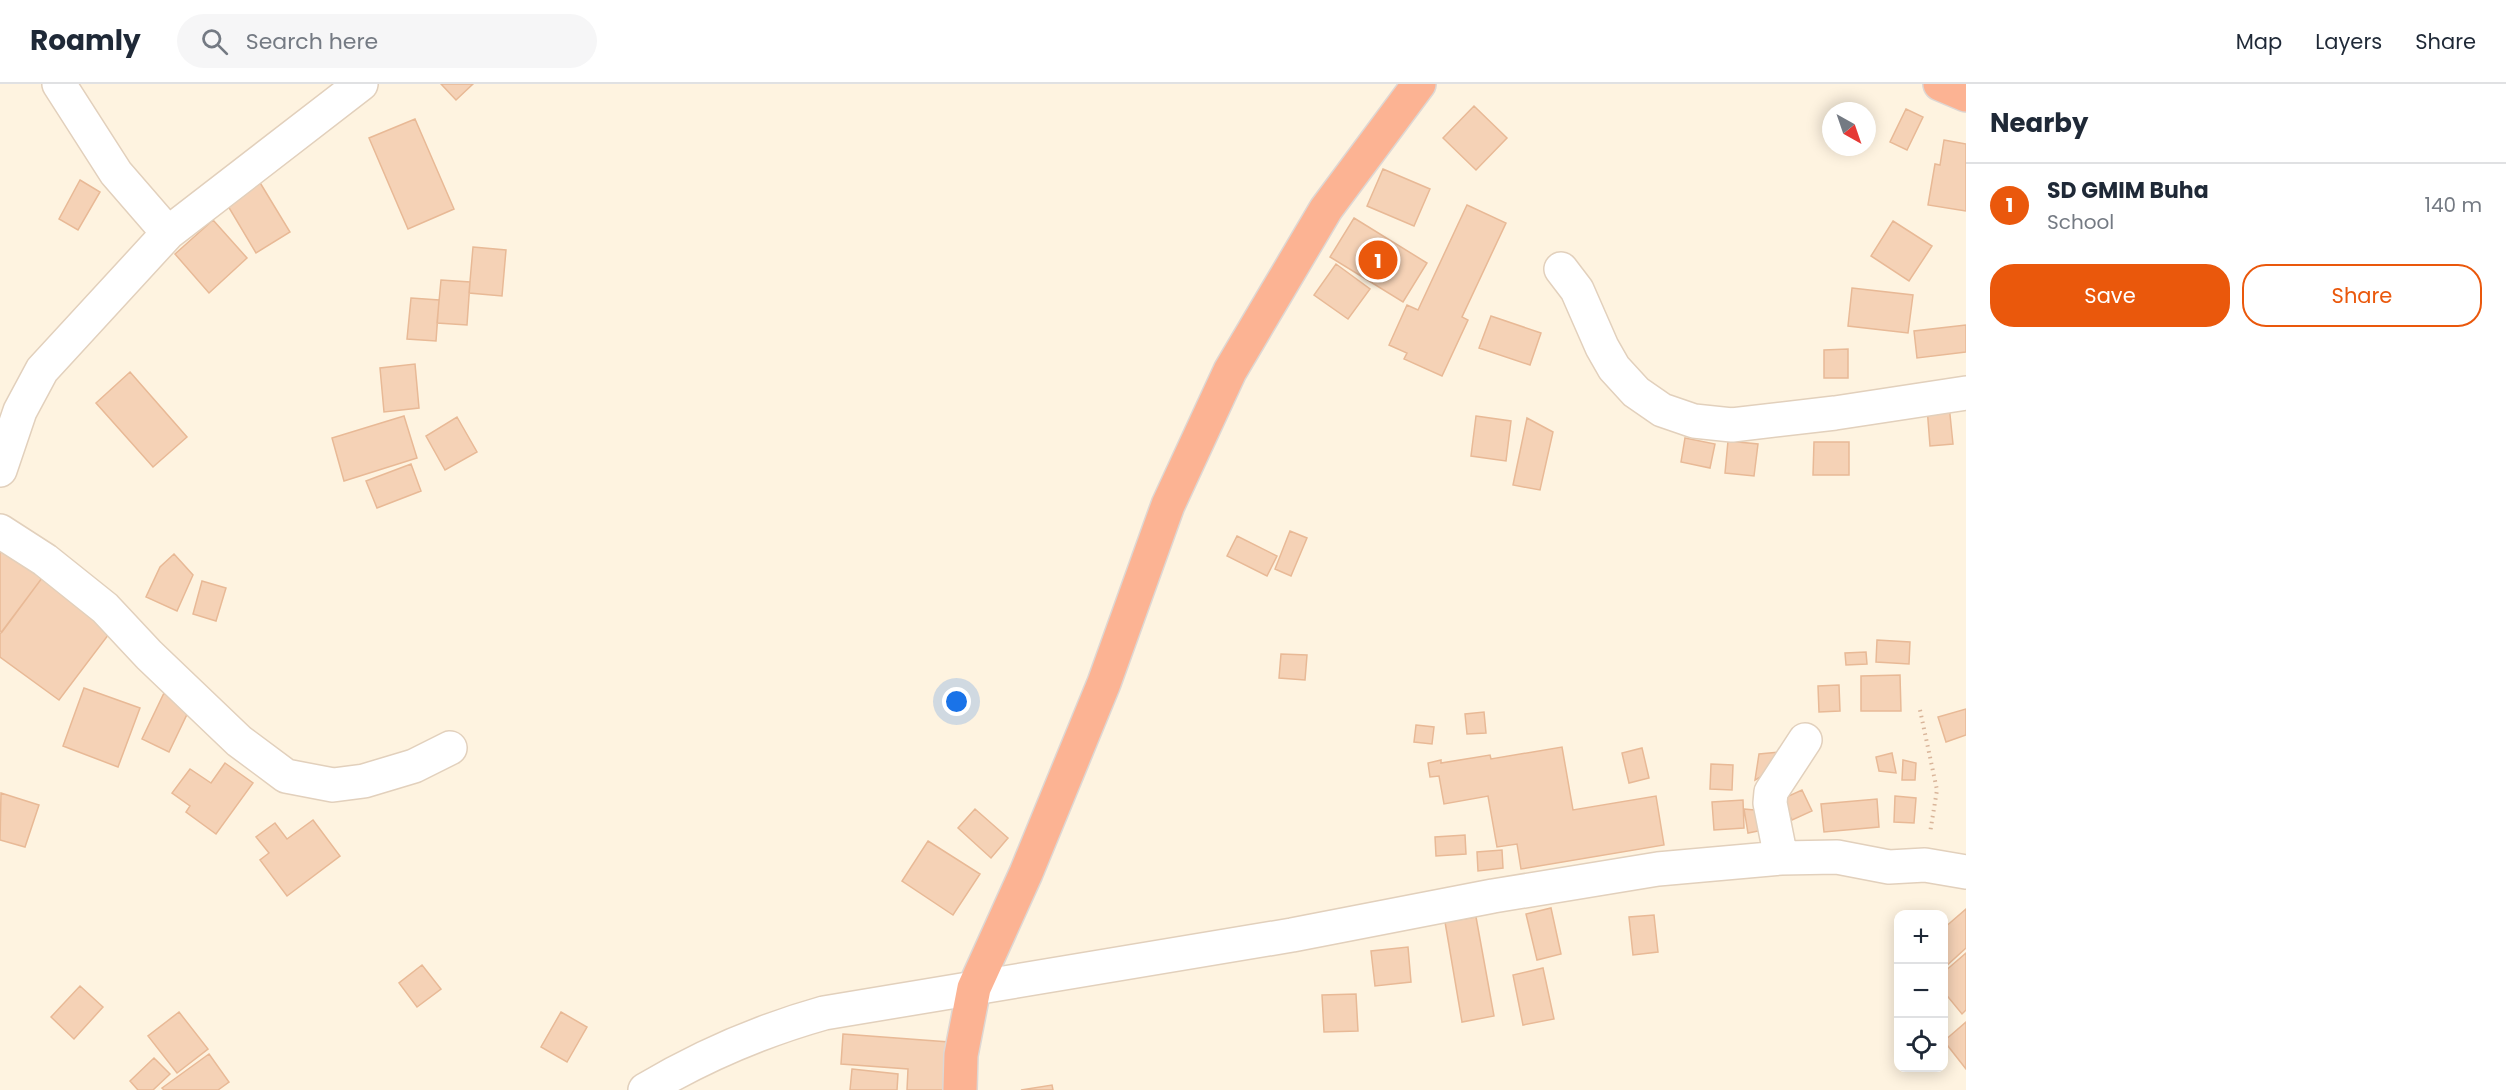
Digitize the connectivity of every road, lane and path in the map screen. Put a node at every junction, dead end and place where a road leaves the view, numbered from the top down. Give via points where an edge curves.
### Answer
1 (59, 84) edge
2 (361, 84) edge
3 (1419, 84) edge
4 (1940, 84) edge
5 (1966, 95) edge
6 (168, 233) junction
7 (1561, 269) dead end
8 (1966, 393) edge
9 (0, 470) edge
10 (0, 531) edge
11 (1920, 710) dead end
12 (1805, 740) dead end
13 (450, 748) dead end
14 (1781, 858) junction
15 (1925, 865) junction
16 (1966, 872) edge
17 (974, 988) junction
18 (645, 1090) edge
19 (960, 1090) edge

1 - 6 street via 116,172
2 - 6 street
3 - 17 highway via 1326,209 1230,371 1168,505 1104,683
4 - 5 highway
6 - 9 street via 42,370 20,411
7 - 8 street via 1577,290 1614,368 1636,392 1662,410 1694,421 1732,425
10 - 13 street via 45,560 105,608 239,741 286,776 333,785 364,780 414,766
11 - 15 path via 1937,790
12 - 14 street via 1771,792
14 - 15 street via 1837,858 1889,867
14 - 17 street via 1658,869
15 - 16 street
17 - 18 street via 824,1013 789,1023 703,1057
17 - 19 highway via 961,1055

